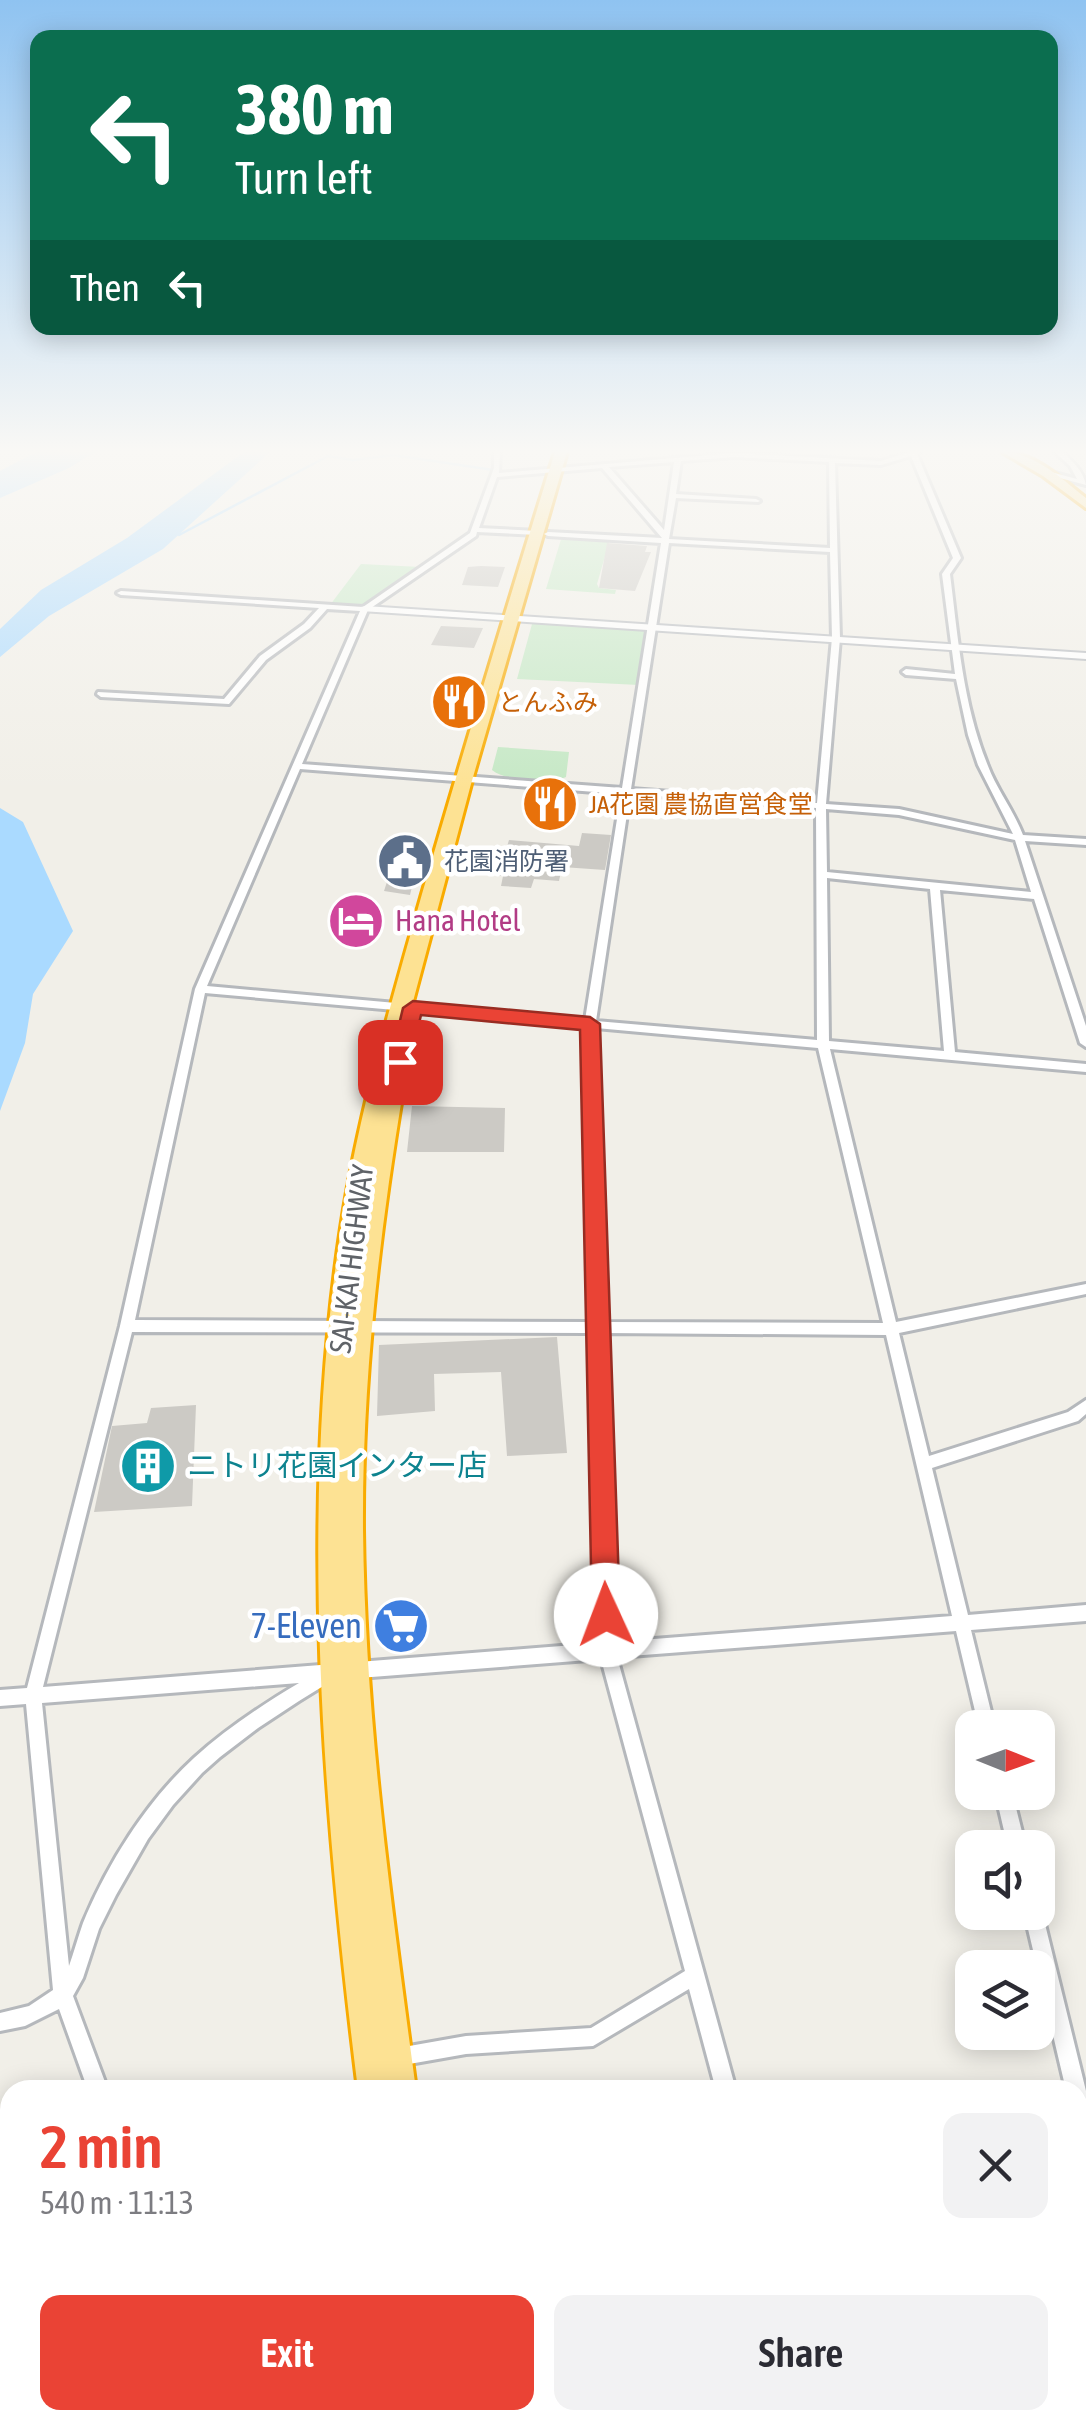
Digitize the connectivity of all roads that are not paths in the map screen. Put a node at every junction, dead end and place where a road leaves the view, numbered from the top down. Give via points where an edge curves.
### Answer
1 (426, 565) edge
2 (534, 565) edge
3 (661, 565) edge
4 (834, 565) edge
5 (952, 565) edge
6 (121, 593) dead end
7 (326, 606) junction
8 (365, 610) junction
9 (518, 618) junction
10 (652, 626) junction
11 (836, 638) junction
12 (956, 646) junction
13 (1086, 656) edge
14 (906, 672) dead end
15 (960, 676) junction
16 (101, 694) dead end
17 (298, 766) junction
18 (471, 780) junction
19 (626, 791) junction
20 (822, 805) junction
21 (1017, 838) junction
22 (1086, 842) edge
23 (822, 876) junction
24 (935, 886) junction
25 (1036, 896) junction
26 (200, 989) junction
27 (406, 1007) junction
28 (590, 1024) junction
29 (1086, 1044) edge
30 (823, 1045) junction
31 (950, 1056) junction
32 (1086, 1068) edge
33 (1086, 1288) edge
34 (127, 1326) junction
35 (350, 1327) junction
36 (598, 1328) junction
37 (891, 1329) junction
38 (1086, 1406) edge
39 (924, 1464) junction
40 (1086, 1613) edge
41 (961, 1622) junction
42 (608, 1651) junction
43 (345, 1670) junction
44 (33, 1695) junction
45 (0, 1698) edge
46 (983, 1710) edge
47 (1036, 1930) edge
48 (695, 1975) junction
49 (63, 1994) junction
50 (0, 2022) edge
51 (395, 2057) junction
52 (94, 2080) edge
53 (374, 2080) edge
54 (398, 2080) edge
55 (723, 2080) edge
56 (1074, 2080) edge

1 - 8 street
2 - 9 highway, SAI-KAI HIGHWAY
3 - 10 street
4 - 11 street
5 - 12 street via 946,574
6 - 7 street
7 - 8 street
7 - 16 street via 263,658 226,702
8 - 9 street
8 - 17 street
9 - 10 street
9 - 18 highway, SAI-KAI HIGHWAY
10 - 11 street
10 - 19 street
11 - 12 street
11 - 20 street
12 - 13 street
12 - 15 street
14 - 15 street
15 - 21 street via 969,735
17 - 18 street
17 - 26 street
18 - 19 street
18 - 27 highway, SAI-KAI HIGHWAY
19 - 20 street
19 - 28 street
20 - 21 street via 899,812
20 - 23 street
21 - 22 street
21 - 25 street
23 - 24 street
23 - 30 street
24 - 25 street
24 - 31 street
25 - 29 street
26 - 27 street
26 - 34 street
27 - 28 street
27 - 35 highway, SAI-KAI HIGHWAY
28 - 30 street
28 - 36 street
30 - 31 street
30 - 37 street
31 - 32 street
33 - 37 street
34 - 35 street
34 - 44 street
35 - 36 street
35 - 43 highway, SAI-KAI HIGHWAY
36 - 37 street
36 - 42 street
37 - 39 street
38 - 39 street via 1073,1417
39 - 41 street
40 - 41 street
41 - 42 street
41 - 46 street
42 - 43 street
42 - 48 street
43 - 44 street
43 - 49 street via 228,1742 181,1783 146,1829 92,1925
43 - 51 highway, SAI-KAI HIGHWAY
43 - 53 highway, SAI-KAI HIGHWAY via 355,1937
44 - 45 street
44 - 49 street
47 - 56 street
48 - 51 street via 593,2037
48 - 55 street
49 - 50 street via 40,2010
49 - 52 street
51 - 54 highway, SAI-KAI HIGHWAY

